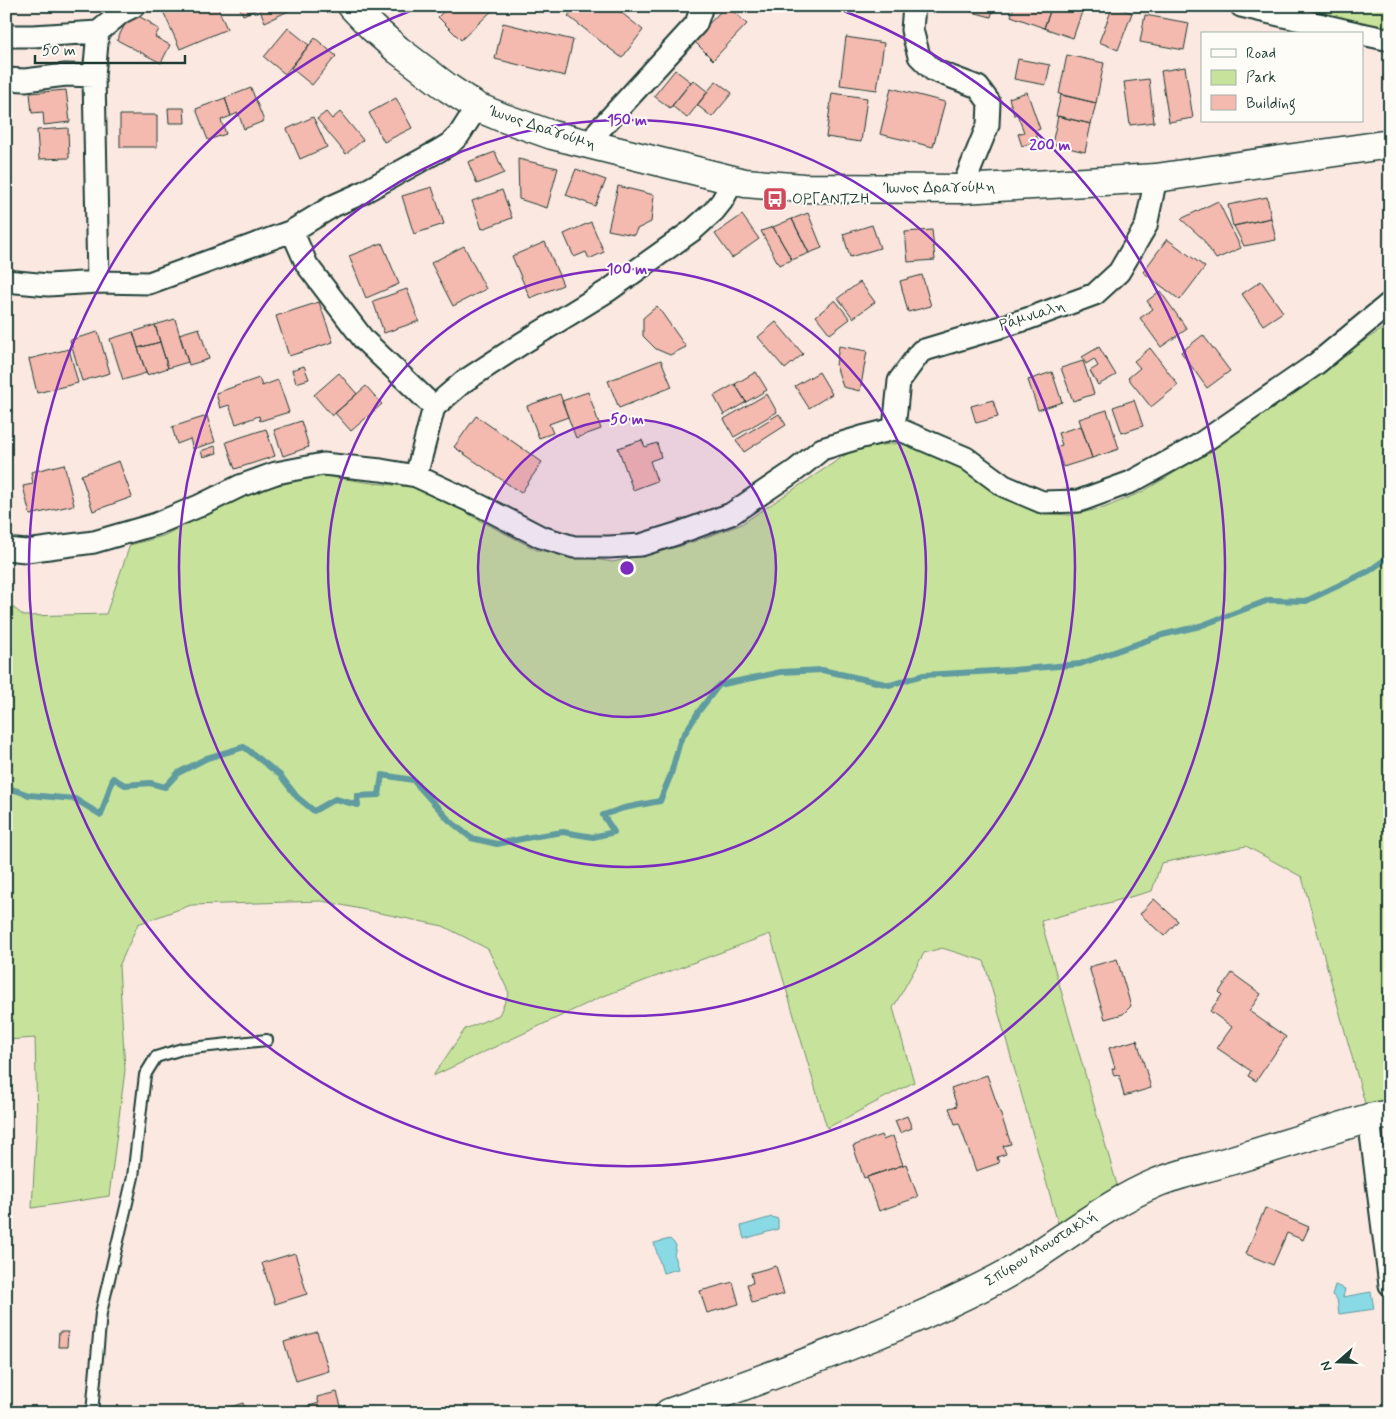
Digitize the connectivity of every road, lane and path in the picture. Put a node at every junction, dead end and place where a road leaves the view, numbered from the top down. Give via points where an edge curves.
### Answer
1 (134, 6) edge
2 (352, 6) edge
3 (700, 6) edge
4 (914, 6) edge
5 (1241, 6) edge
6 (98, 32) junction
7 (1353, 32) edge
8 (1364, 34) edge
9 (6, 36) edge
10 (1390, 40) edge
11 (94, 76) junction
12 (6, 79) edge
13 (477, 107) junction
14 (591, 144) junction
15 (1390, 144) edge
16 (1156, 178) junction
17 (731, 180) junction
18 (962, 189) junction
19 (292, 231) junction
20 (6, 281) edge
21 (98, 282) junction
22 (1390, 304) edge
23 (434, 407) junction
24 (894, 430) junction
25 (416, 476) junction
26 (6, 549) edge
27 (267, 1040) dead end
28 (1379, 1116) edge
29 (1390, 1284) edge
30 (92, 1413) edge
31 (669, 1413) edge

1 - 6 street
2 - 13 street, Ίωνος Δραγούμη via 398,50
3 - 14 street via 696,24 599,130
4 - 18 street via 912,30 919,56 933,70 978,88 989,102 988,125
5 - 7 street
6 - 9 street
6 - 11 street
8 - 10 street
11 - 12 street
11 - 21 street
13 - 14 street, Ίωνος Δραγούμη via 534,129
13 - 19 street via 459,135 438,152
14 - 17 street, Ίωνος Δραγούμη
15 - 16 street, Ίωνος Δραγούμη
16 - 18 street, Ίωνος Δραγούμη
16 - 24 street, Ράμνιαλη via 1146,226 1119,272 1095,294 921,352 899,381
17 - 18 street, Ίωνος Δραγούμη via 803,188
17 - 23 street via 722,201 693,230 609,290 463,382
19 - 21 street via 148,283
19 - 23 street via 307,264 364,340
20 - 21 street via 48,285
22 - 24 street via 1316,364 1197,446 1131,482 1079,501 1042,502 1004,486 966,458 903,430
23 - 25 street
24 - 25 street via 822,449 731,514 641,545 574,548 541,537
25 - 26 street via 323,464 276,473 156,524 94,542 26,551
27 - 30 lane via 182,1048 156,1056 145,1075 133,1177 101,1313
28 - 29 street
28 - 31 street, Σπύρου Μουστακλή via 1158,1182 1120,1200 1024,1264 936,1308

